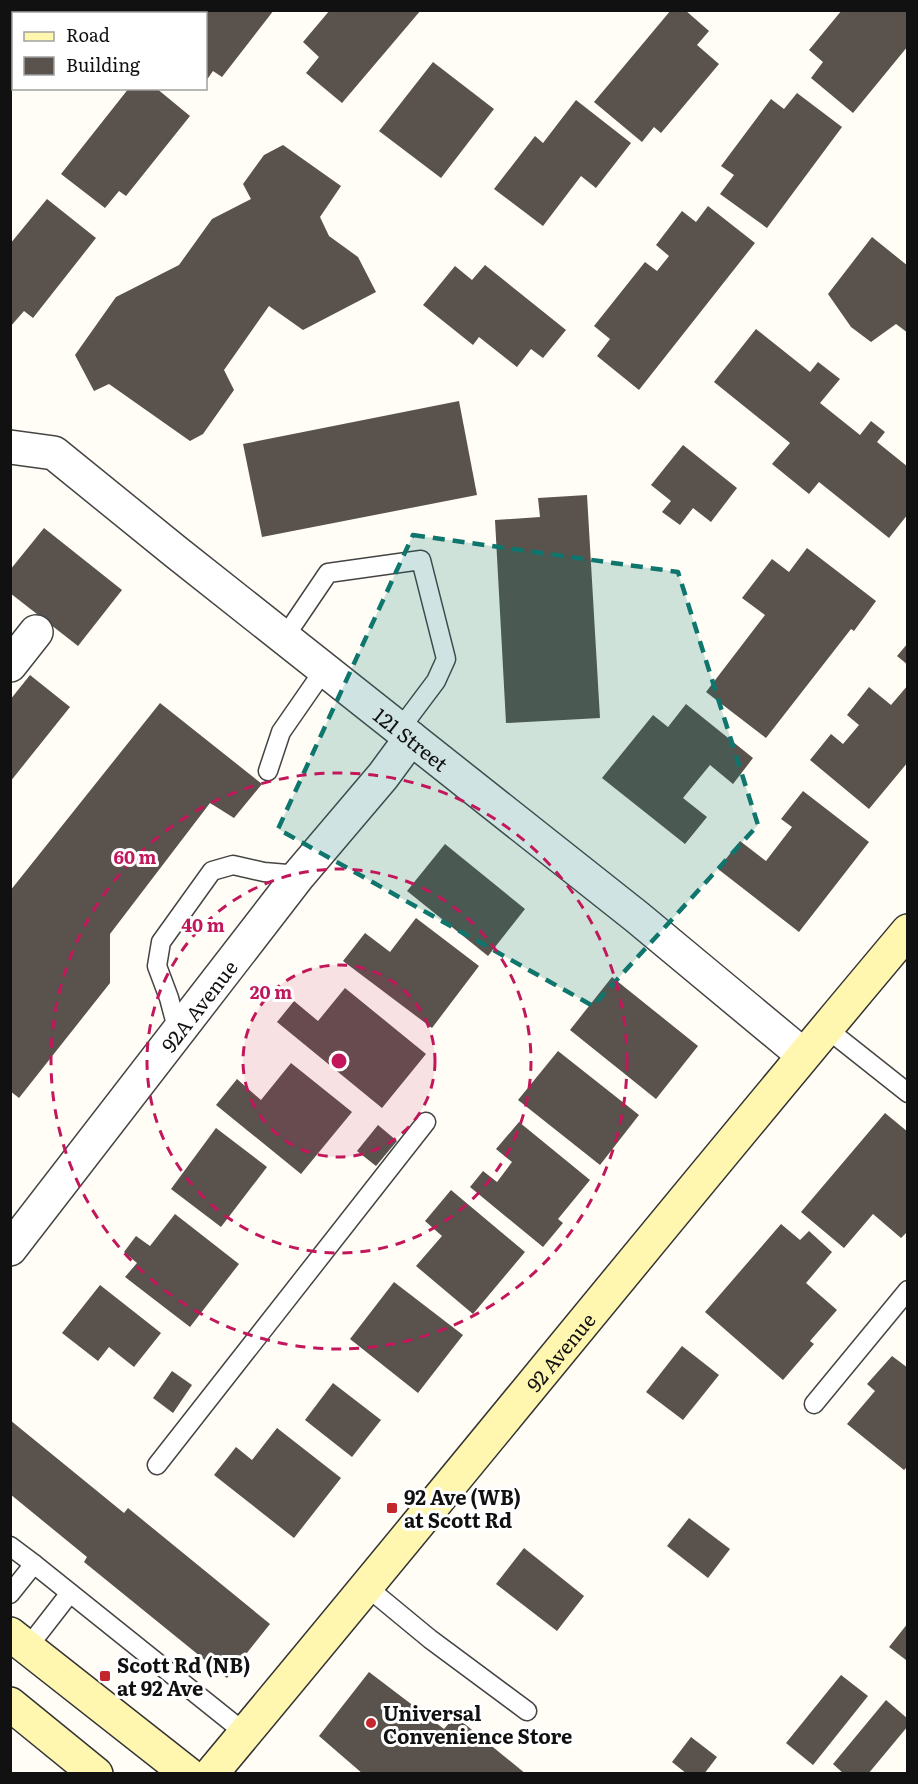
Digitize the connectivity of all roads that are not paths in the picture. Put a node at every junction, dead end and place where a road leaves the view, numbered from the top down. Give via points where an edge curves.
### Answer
1 (10, 447) edge
2 (36, 632) dead end
3 (284, 638) junction
4 (10, 665) edge
5 (324, 670) junction
6 (406, 733) junction
7 (268, 771) dead end
8 (299, 875) junction
9 (908, 931) edge
10 (826, 1028) junction
11 (178, 1032) junction
12 (803, 1055) junction
13 (908, 1093) edge
14 (426, 1122) dead end
15 (14, 1236) edge
16 (908, 1290) edge
17 (814, 1404) dead end
18 (157, 1465) dead end
19 (10, 1546) edge
20 (34, 1564) junction
21 (367, 1587) junction
22 (70, 1593) junction
23 (10, 1594) edge
24 (20, 1641) edge
25 (10, 1704) edge
26 (527, 1711) dead end
27 (245, 1733) junction
28 (96, 1773) edge
29 (188, 1773) edge
30 (211, 1773) edge

1 - 3 street, 121 Street via 54,453
2 - 4 street
3 - 5 street, 121 Street
3 - 6 lane via 328,573 421,560 446,658
5 - 6 street, 121 Street
5 - 7 lane via 281,732
6 - 8 street, 92A Avenue via 382,776
6 - 12 street, 121 Street via 638,917
8 - 11 street, 92A Avenue
8 - 11 lane via 233,865 212,871 161,942 157,966
9 - 10 street, 92 Avenue
10 - 12 street, 92 Avenue
10 - 13 lane
11 - 15 street, 92A Avenue
12 - 21 street, 92 Avenue
14 - 18 lane
16 - 17 lane
19 - 20 lane
20 - 22 lane
20 - 23 lane
21 - 26 lane
21 - 27 street, 92 Avenue
22 - 24 lane
22 - 27 lane
24 - 29 street
25 - 28 street
27 - 30 street, 92 Avenue

